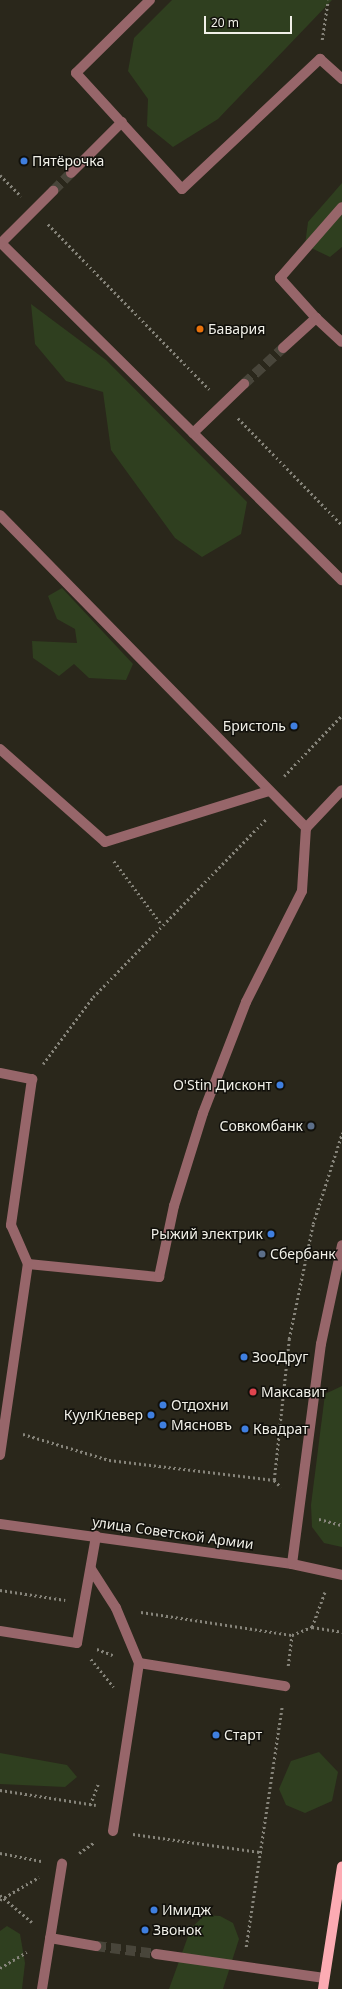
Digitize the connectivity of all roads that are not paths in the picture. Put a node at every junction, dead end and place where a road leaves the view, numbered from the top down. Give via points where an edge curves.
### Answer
1 (150, 0) edge
2 (342, 79) edge
3 (122, 122) junction
4 (71, 173) tunnel mouth
5 (53, 191) tunnel mouth
6 (342, 207) edge
7 (1, 243) edge
8 (316, 318) junction
9 (342, 342) edge
10 (283, 348) tunnel mouth
11 (244, 384) tunnel mouth
12 (193, 433) junction
13 (0, 514) edge
14 (342, 580) edge
15 (0, 749) edge
16 (269, 790) junction
17 (342, 790) edge
18 (306, 828) junction
19 (0, 1073) edge
20 (342, 1245) edge
21 (28, 1264) junction
22 (0, 1455) edge
23 (0, 1524) edge
24 (96, 1536) junction
25 (292, 1564) junction
26 (91, 1569) junction
27 (342, 1575) edge
28 (0, 1631) edge
29 (139, 1663) junction
30 (285, 1686) road end
31 (113, 1831) road end
32 (62, 1864) road end
33 (342, 1866) edge
34 (50, 1938) junction
35 (96, 1946) tunnel mouth
36 (156, 1954) tunnel mouth
37 (324, 1978) junction
38 (42, 1989) edge
39 (323, 1989) edge

1 - 3 street via 76,73
2 - 3 street via 320,59 182,189
3 - 4 street
5 - 7 street
6 - 8 street via 280,278
7 - 12 street
8 - 9 street
8 - 10 street
11 - 12 street
12 - 14 street
13 - 16 street
15 - 16 street via 105,842
16 - 18 street
17 - 18 street
18 - 21 street via 302,891 246,1002 203,1113 174,1206 159,1277
19 - 21 street via 32,1079 10,1225
20 - 25 street via 321,1344
21 - 22 street
23 - 24 street, улица Советской Армии
24 - 25 street, улица Советской Армии
24 - 26 street
25 - 27 street, улица Советской Армии
26 - 28 street via 77,1643
26 - 29 street via 116,1608
29 - 30 street
29 - 31 street
32 - 34 street
33 - 37 main road
34 - 35 street
34 - 38 street
36 - 37 street
37 - 39 main road

